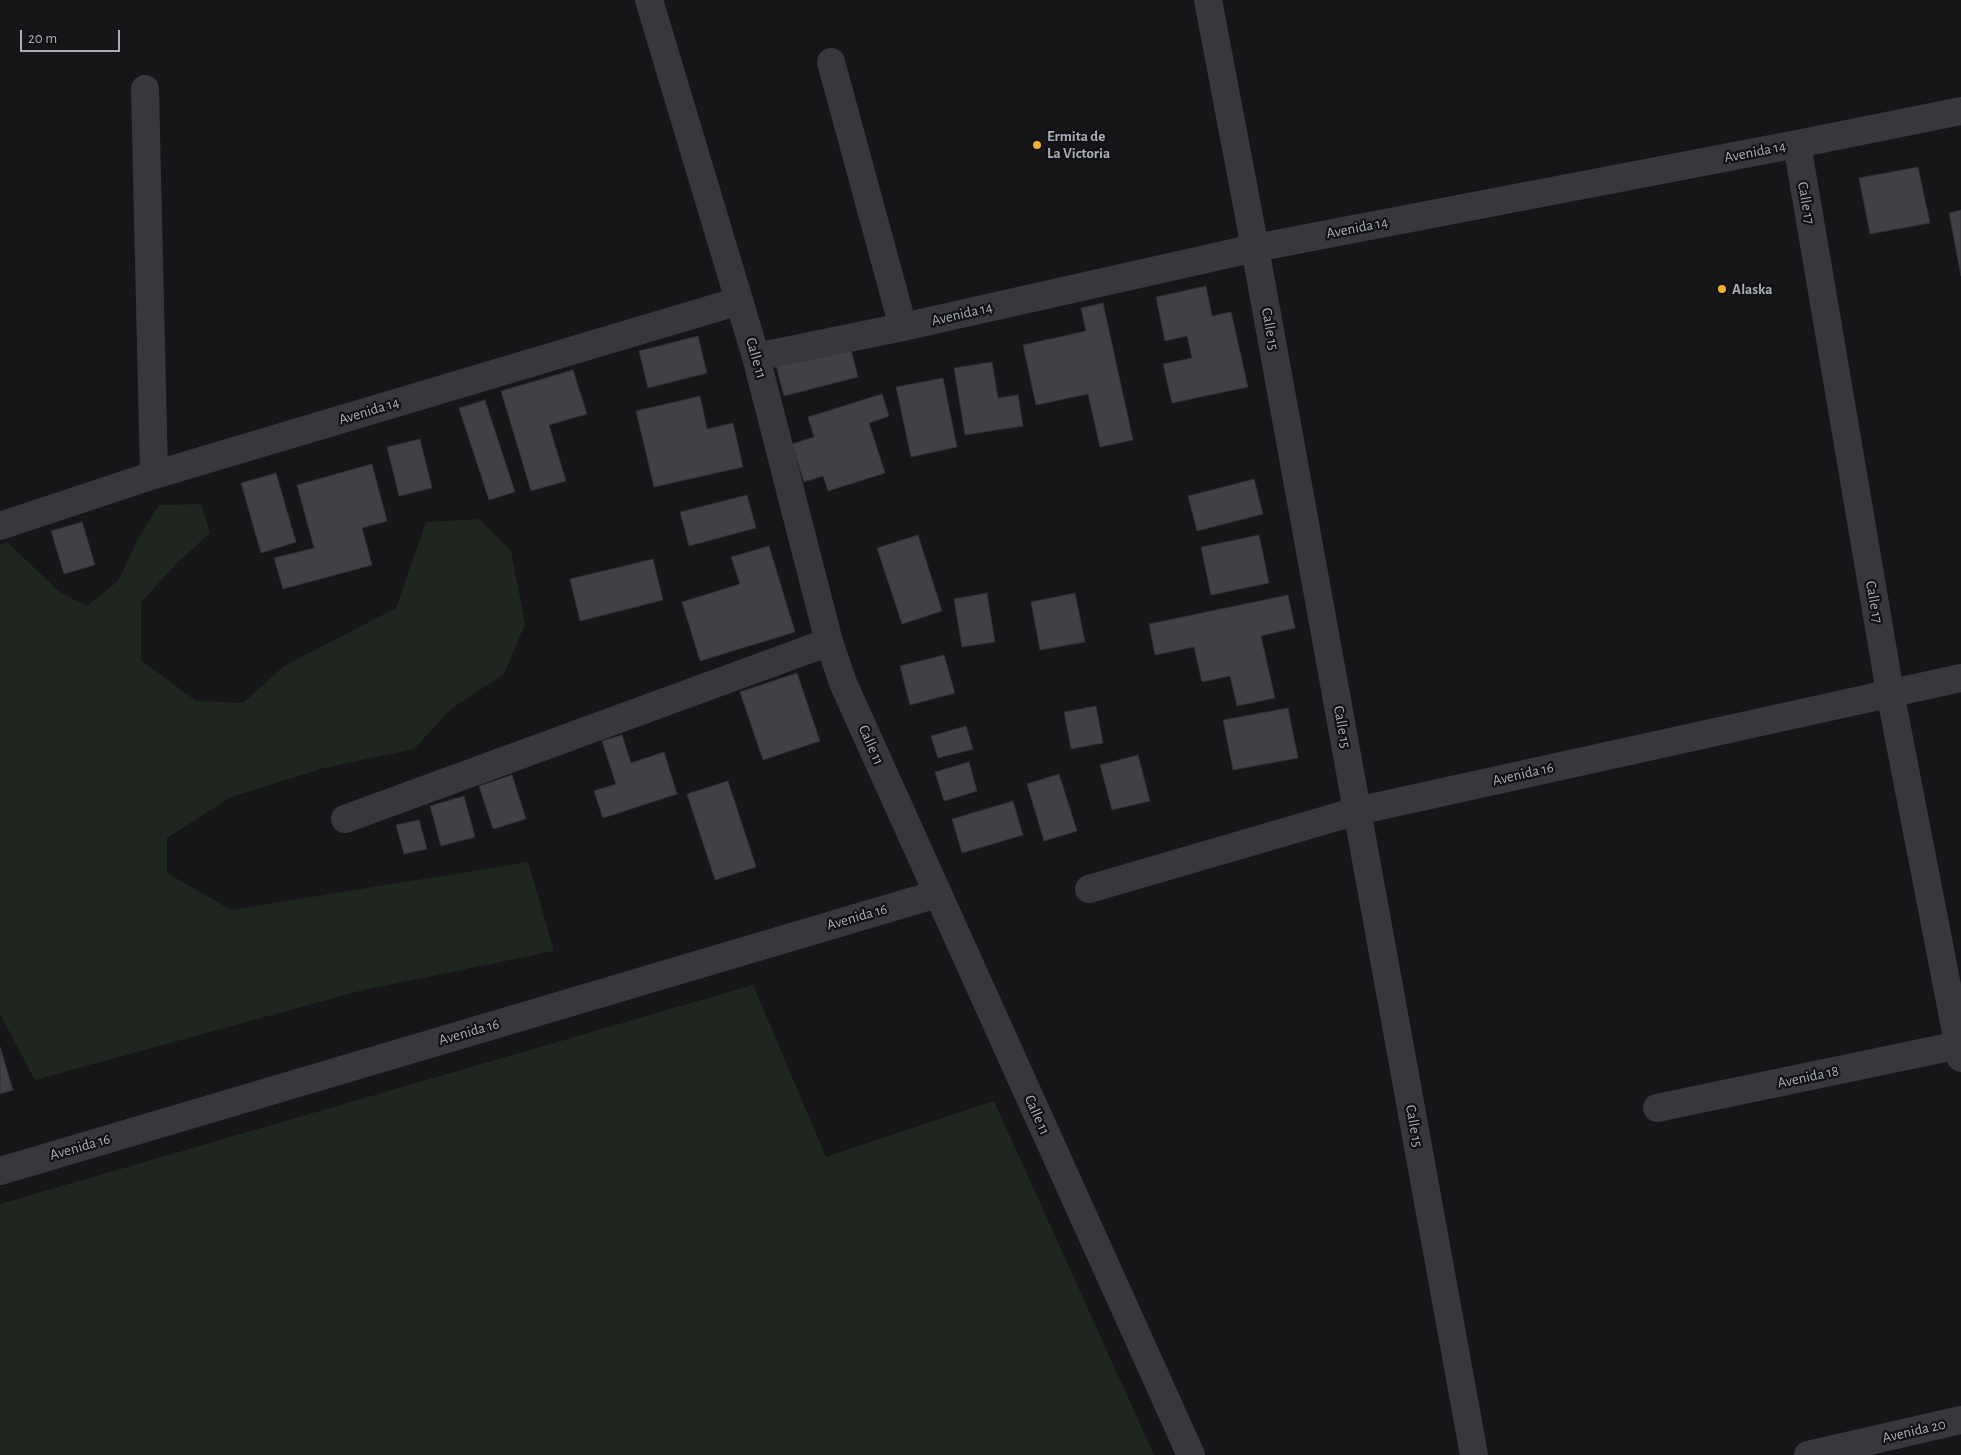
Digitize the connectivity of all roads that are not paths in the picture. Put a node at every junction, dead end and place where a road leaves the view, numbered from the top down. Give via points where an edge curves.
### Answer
1 (649, 0) edge
2 (1208, 0) edge
3 (831, 62) dead end
4 (145, 89) dead end
5 (1961, 111) edge
6 (1796, 144) junction
7 (1255, 248) junction
8 (739, 301) junction
9 (903, 327) junction
10 (756, 357) junction
11 (154, 475) junction
12 (0, 526) edge
13 (829, 642) junction
14 (1961, 678) edge
15 (1890, 692) junction
16 (1357, 811) junction
17 (346, 819) dead end
18 (1090, 889) dead end
19 (937, 894) junction
20 (1960, 1052) edge
21 (1657, 1108) dead end
22 (0, 1171) edge
23 (1961, 1420) edge
24 (1191, 1455) edge
25 (1474, 1455) edge
26 (1808, 1455) edge

1 - 8 street, Calle 11
2 - 7 street, Calle 15
3 - 9 street
4 - 11 street
5 - 6 street, Avenida 14
6 - 7 street, Avenida 14
6 - 15 street, Calle 17
7 - 9 street, Avenida 14
7 - 16 street, Calle 15
8 - 10 street, Calle 11
8 - 11 street, Avenida 14
9 - 10 street, Avenida 14
10 - 13 street, Calle 11
11 - 12 street, Avenida 14
13 - 17 street
13 - 19 street, Calle 11 via 843,683
14 - 15 street, Avenida 16
15 - 16 street, Avenida 16
15 - 20 street, Calle 17
16 - 18 street, Avenida 16
16 - 25 street, Calle 15
19 - 22 street, Avenida 16
19 - 24 street, Calle 11
20 - 21 street, Avenida 18
23 - 26 street, Avenida 20

